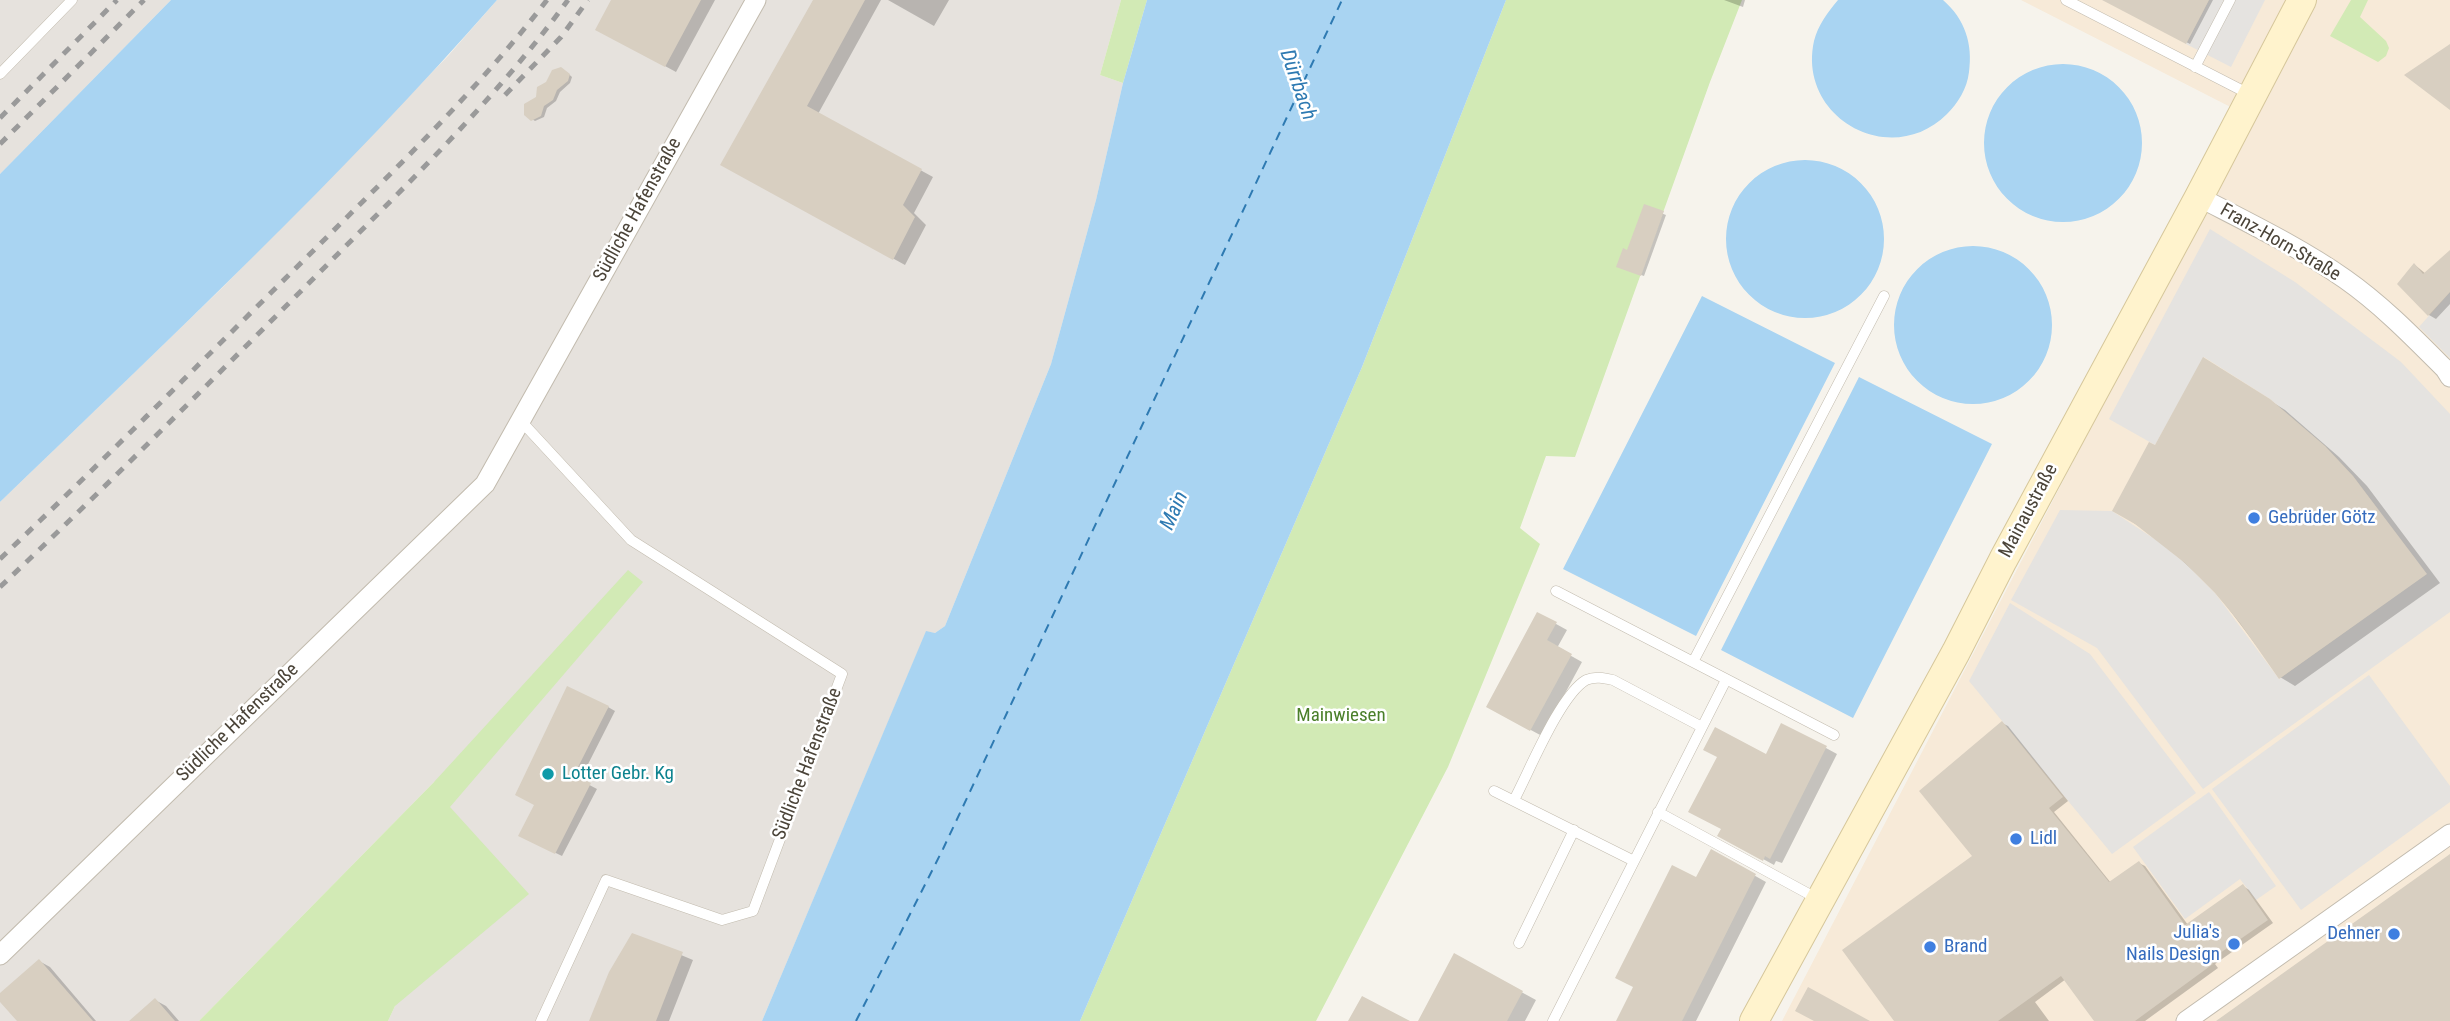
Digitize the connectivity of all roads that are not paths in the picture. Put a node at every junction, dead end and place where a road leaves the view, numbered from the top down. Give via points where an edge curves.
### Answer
1 (72, 0) edge
2 (756, 0) edge
3 (2066, 0) edge
4 (2230, 0) edge
5 (2302, 0) edge
6 (2195, 67) junction
7 (0, 74) edge
8 (2252, 96) junction
9 (2199, 197) junction
10 (1884, 296) dead end
11 (2450, 377) edge
12 (521, 421) junction
13 (1556, 592) dead end
14 (1692, 662) junction
15 (1726, 680) junction
16 (1702, 727) junction
17 (1834, 735) dead end
18 (1494, 791) dead end
19 (1514, 800) junction
20 (1658, 812) junction
21 (1574, 830) junction
22 (2450, 834) edge
23 (1634, 861) junction
24 (1819, 901) junction
25 (1520, 943) dead end
26 (0, 955) edge
27 (541, 1021) edge
28 (1553, 1021) edge
29 (1754, 1021) edge
30 (2186, 1021) edge

1 - 7 lane
2 - 12 street, Südliche Hafenstraße
3 - 6 lane
4 - 6 lane
5 - 8 main road, Mainaustraße
6 - 8 lane
8 - 9 main road, Mainaustraße
9 - 11 street, Franz-Horn-Straße via 2297,248 2346,280 2390,314
9 - 24 main road, Mainaustraße
10 - 14 lane
12 - 26 street, Südliche Hafenstraße via 485,484
12 - 27 lane, Südliche Hafenstraße via 631,540 842,674 753,911 722,920 606,880
13 - 14 lane
14 - 15 lane
15 - 16 lane
15 - 17 lane
16 - 19 lane via 1612,680 1587,680 1557,715
16 - 20 lane
18 - 19 lane
19 - 21 lane
20 - 23 lane
20 - 24 lane
21 - 23 lane
21 - 25 lane
22 - 30 street
23 - 28 lane
24 - 29 main road, Mainaustraße

